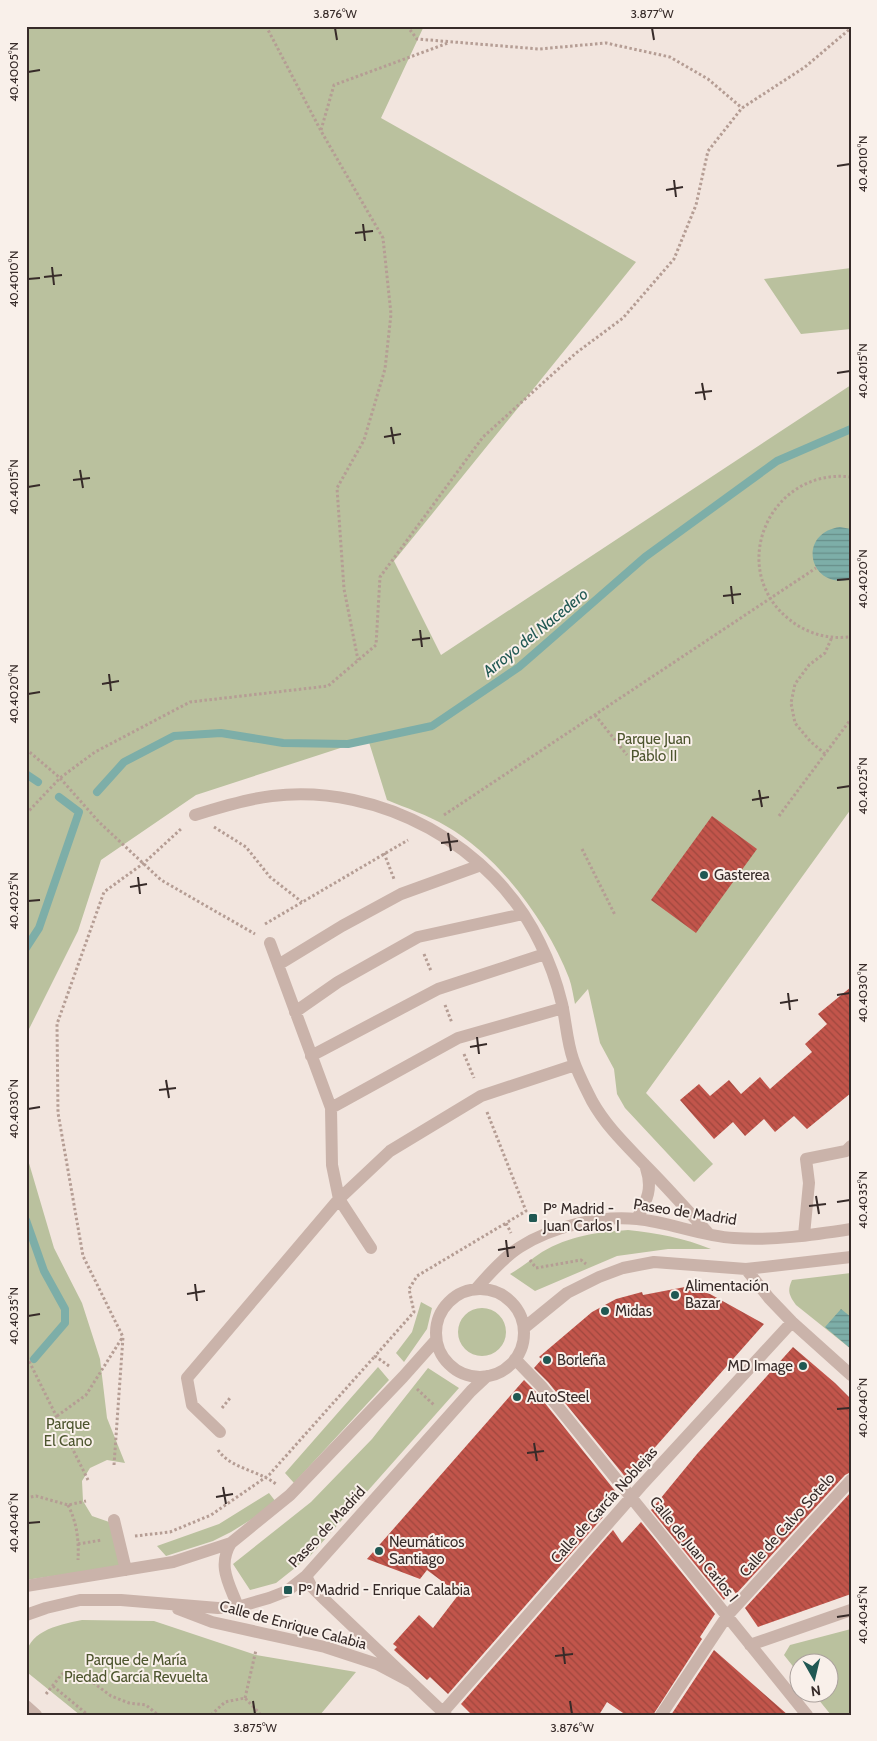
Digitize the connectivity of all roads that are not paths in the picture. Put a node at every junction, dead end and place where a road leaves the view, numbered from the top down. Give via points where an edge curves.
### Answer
1 (200, 813) road end
2 (481, 865) junction
3 (524, 914) junction
4 (270, 943) road end
5 (545, 954) junction
6 (278, 965) junction
7 (563, 1008) junction
8 (295, 1012) junction
9 (311, 1056) junction
10 (575, 1065) junction
11 (331, 1108) junction
12 (851, 1146) edge
13 (645, 1165) junction
14 (339, 1199) junction
15 (637, 1219) junction
16 (851, 1228) edge
17 (709, 1234) junction
18 (804, 1235) junction
19 (371, 1248) dead end
20 (851, 1256) edge
21 (746, 1269) junction
22 (476, 1288) junction
23 (792, 1322) junction
24 (524, 1328) junction
25 (436, 1340) junction
26 (515, 1359) junction
27 (487, 1376) junction
28 (851, 1376) edge
29 (216, 1427) road end
30 (851, 1480) edge
31 (631, 1497) junction
32 (114, 1520) dead end
33 (230, 1543) junction
34 (126, 1570) junction
35 (306, 1576) junction
36 (26, 1586) edge
37 (165, 1604) junction
38 (238, 1606) junction
39 (851, 1610) edge
40 (27, 1615) edge
41 (727, 1616) junction
42 (750, 1645) junction
43 (411, 1682) junction
44 (26, 1706) edge
45 (444, 1713) edge
46 (36, 1715) edge
47 (661, 1715) edge
48 (807, 1715) edge

1 - 2 street via 273,796 313,795 353,800 392,811 428,827
2 - 3 street
2 - 6 street via 401,894
3 - 5 street
3 - 8 street via 418,936 338,982
4 - 6 street
5 - 7 street
5 - 9 street via 438,989
6 - 8 street
7 - 10 street
7 - 11 street via 458,1038
8 - 9 street
9 - 11 street
10 - 13 street via 594,1103 616,1136
10 - 14 street via 481,1096 390,1152
11 - 14 street via 332,1165
12 - 18 street via 846,1151 806,1158 809,1183
13 - 15 street via 650,1180 649,1194
13 - 17 street
14 - 19 street
14 - 29 street via 187,1378 192,1405
15 - 17 street, Paseo de Madrid
15 - 22 street, Paseo de Madrid via 580,1222 540,1236 519,1247
16 - 18 street, Paseo de Madrid
17 - 18 street, Paseo de Madrid via 733,1238
20 - 21 street
21 - 23 street
21 - 24 street via 654,1262 623,1268 567,1293
22 - 24 street via 493,1290 508,1299 518,1311
22 - 25 street via 461,1292 448,1302 440,1313
23 - 28 street
23 - 31 street, Calle de García Noblejas
24 - 26 street via 522,1344
25 - 27 street via 442,1356 454,1369 470,1376
25 - 33 street via 290,1495
26 - 27 street via 503,1370
26 - 31 street, Calle de Juan Carlos I via 542,1387
27 - 35 street, Paseo de Madrid
30 - 41 street, Calle de Calvo Sotelo
31 - 41 street, Calle de Juan Carlos I
31 - 45 street, Calle de García Noblejas
32 - 34 street
33 - 34 street via 173,1562
33 - 38 street via 223,1566
34 - 36 street
35 - 38 street, Paseo de Madrid via 287,1590
35 - 43 street, Calle de Enrique Calabia via 324,1600
37 - 38 street, Paseo de Madrid via 218,1608
37 - 40 street, Paseo de Madrid via 80,1600
37 - 43 street, Calle de Enrique Calabia via 212,1622 334,1650 377,1664
39 - 42 street
41 - 42 street, Calle de Juan Carlos I
41 - 47 street, Calle de Calvo Sotelo
42 - 48 street, Calle de Juan Carlos I
43 - 45 street, Calle de Enrique Calabia
44 - 46 street

